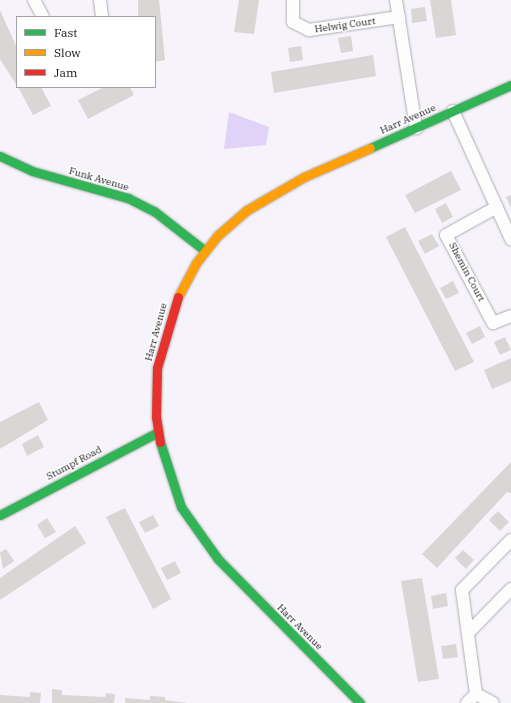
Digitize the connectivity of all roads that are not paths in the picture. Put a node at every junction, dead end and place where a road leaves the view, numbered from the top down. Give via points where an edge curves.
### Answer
1 (34, 0) edge
2 (100, 0) edge
3 (293, 0) edge
4 (396, 0) edge
5 (42, 16) edge
6 (102, 16) edge
7 (399, 18) junction
8 (511, 85) edge
9 (454, 111) junction
10 (416, 128) junction
11 (0, 156) edge
12 (497, 207) junction
13 (511, 239) edge
14 (204, 250) junction
15 (511, 316) edge
16 (158, 432) junction
17 (0, 515) edge
18 (511, 540) edge
19 (511, 589) edge
20 (468, 633) junction
21 (476, 694) junction
22 (360, 703) edge
23 (467, 703) edge
24 (493, 703) edge

1 - 5 street
2 - 6 street
3 - 7 street, Helwig Court via 291,18 298,27 309,30
4 - 7 street
7 - 10 street
8 - 9 street, Harr Avenue
9 - 10 street, Harr Avenue
9 - 12 street
10 - 14 street, Harr Avenue via 282,189 247,210
11 - 14 street, Funk Avenue via 32,171 128,198 154,212
12 - 13 street
12 - 15 street, Shemin Court via 446,235 494,323
14 - 16 street, Harr Avenue via 182,288 165,332 157,368
16 - 17 street, Stumpf Road
16 - 22 street, Harr Avenue via 174,492 206,545
18 - 20 street via 462,590
19 - 20 street
20 - 21 street
21 - 23 street
21 - 24 street

